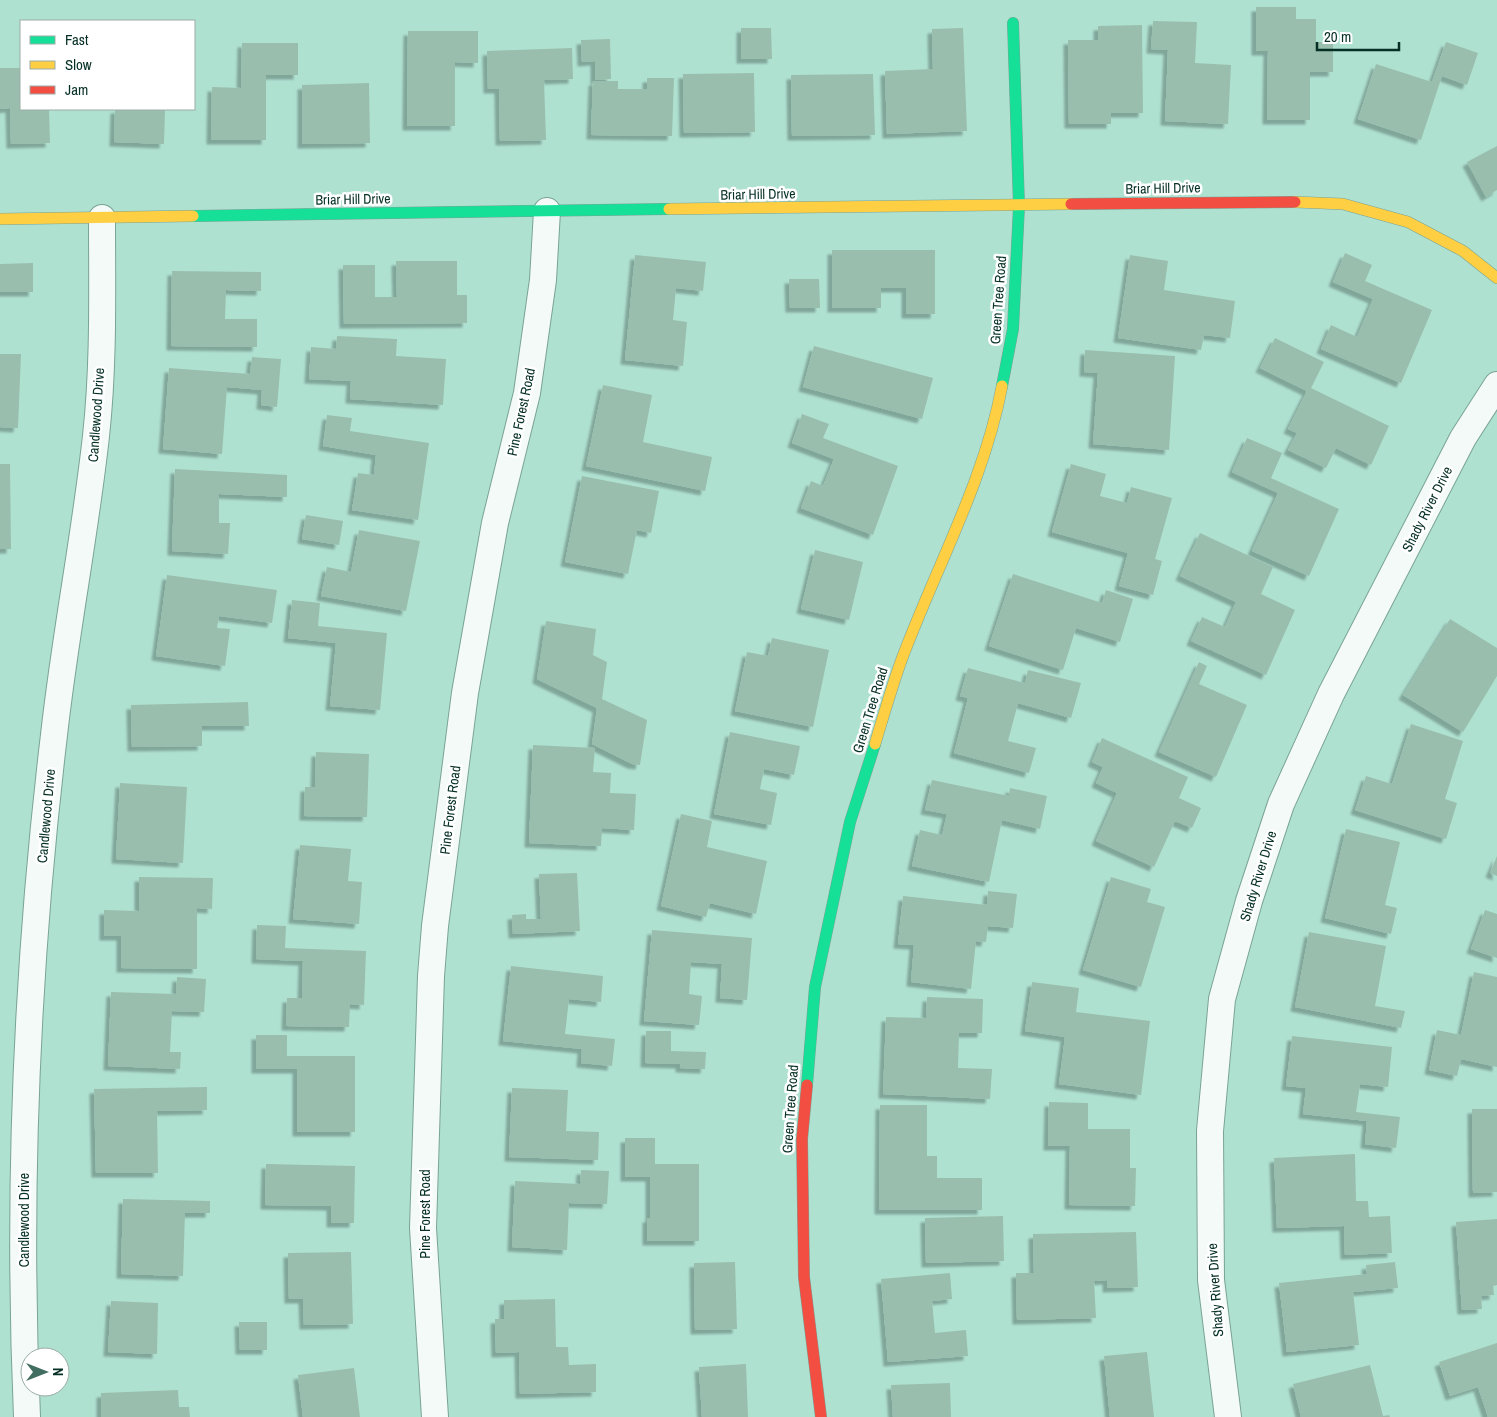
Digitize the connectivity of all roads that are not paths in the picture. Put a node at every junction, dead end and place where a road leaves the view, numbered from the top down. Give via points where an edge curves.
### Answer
1 (1013, 23) dead end
2 (1019, 206) junction
3 (547, 211) junction
4 (102, 218) junction
5 (0, 219) edge
6 (1497, 278) edge
7 (1497, 385) edge
8 (27, 1417) edge
9 (436, 1417) edge
10 (821, 1417) edge
11 (1228, 1417) edge

1 - 2 street, Green Tree Road
2 - 3 street, Briar Hill Drive
2 - 6 street, Briar Hill Drive via 1263,201 1343,204 1408,222 1464,251
2 - 10 street, Green Tree Road via 1013,329 995,424 897,673 850,822 815,987 802,1159 804,1277
3 - 4 street, Briar Hill Drive
3 - 9 street, Pine Forest Road via 543,280 527,394 495,523 465,693 435,926 423,1228
4 - 5 street, Briar Hill Drive
4 - 8 street, Candlewood Drive via 102,329 96,431 87,515 54,736 33,964 22,1207
7 - 11 street, Shady River Drive via 1450,464 1331,694 1281,804 1249,901 1222,999 1210,1131 1211,1280

